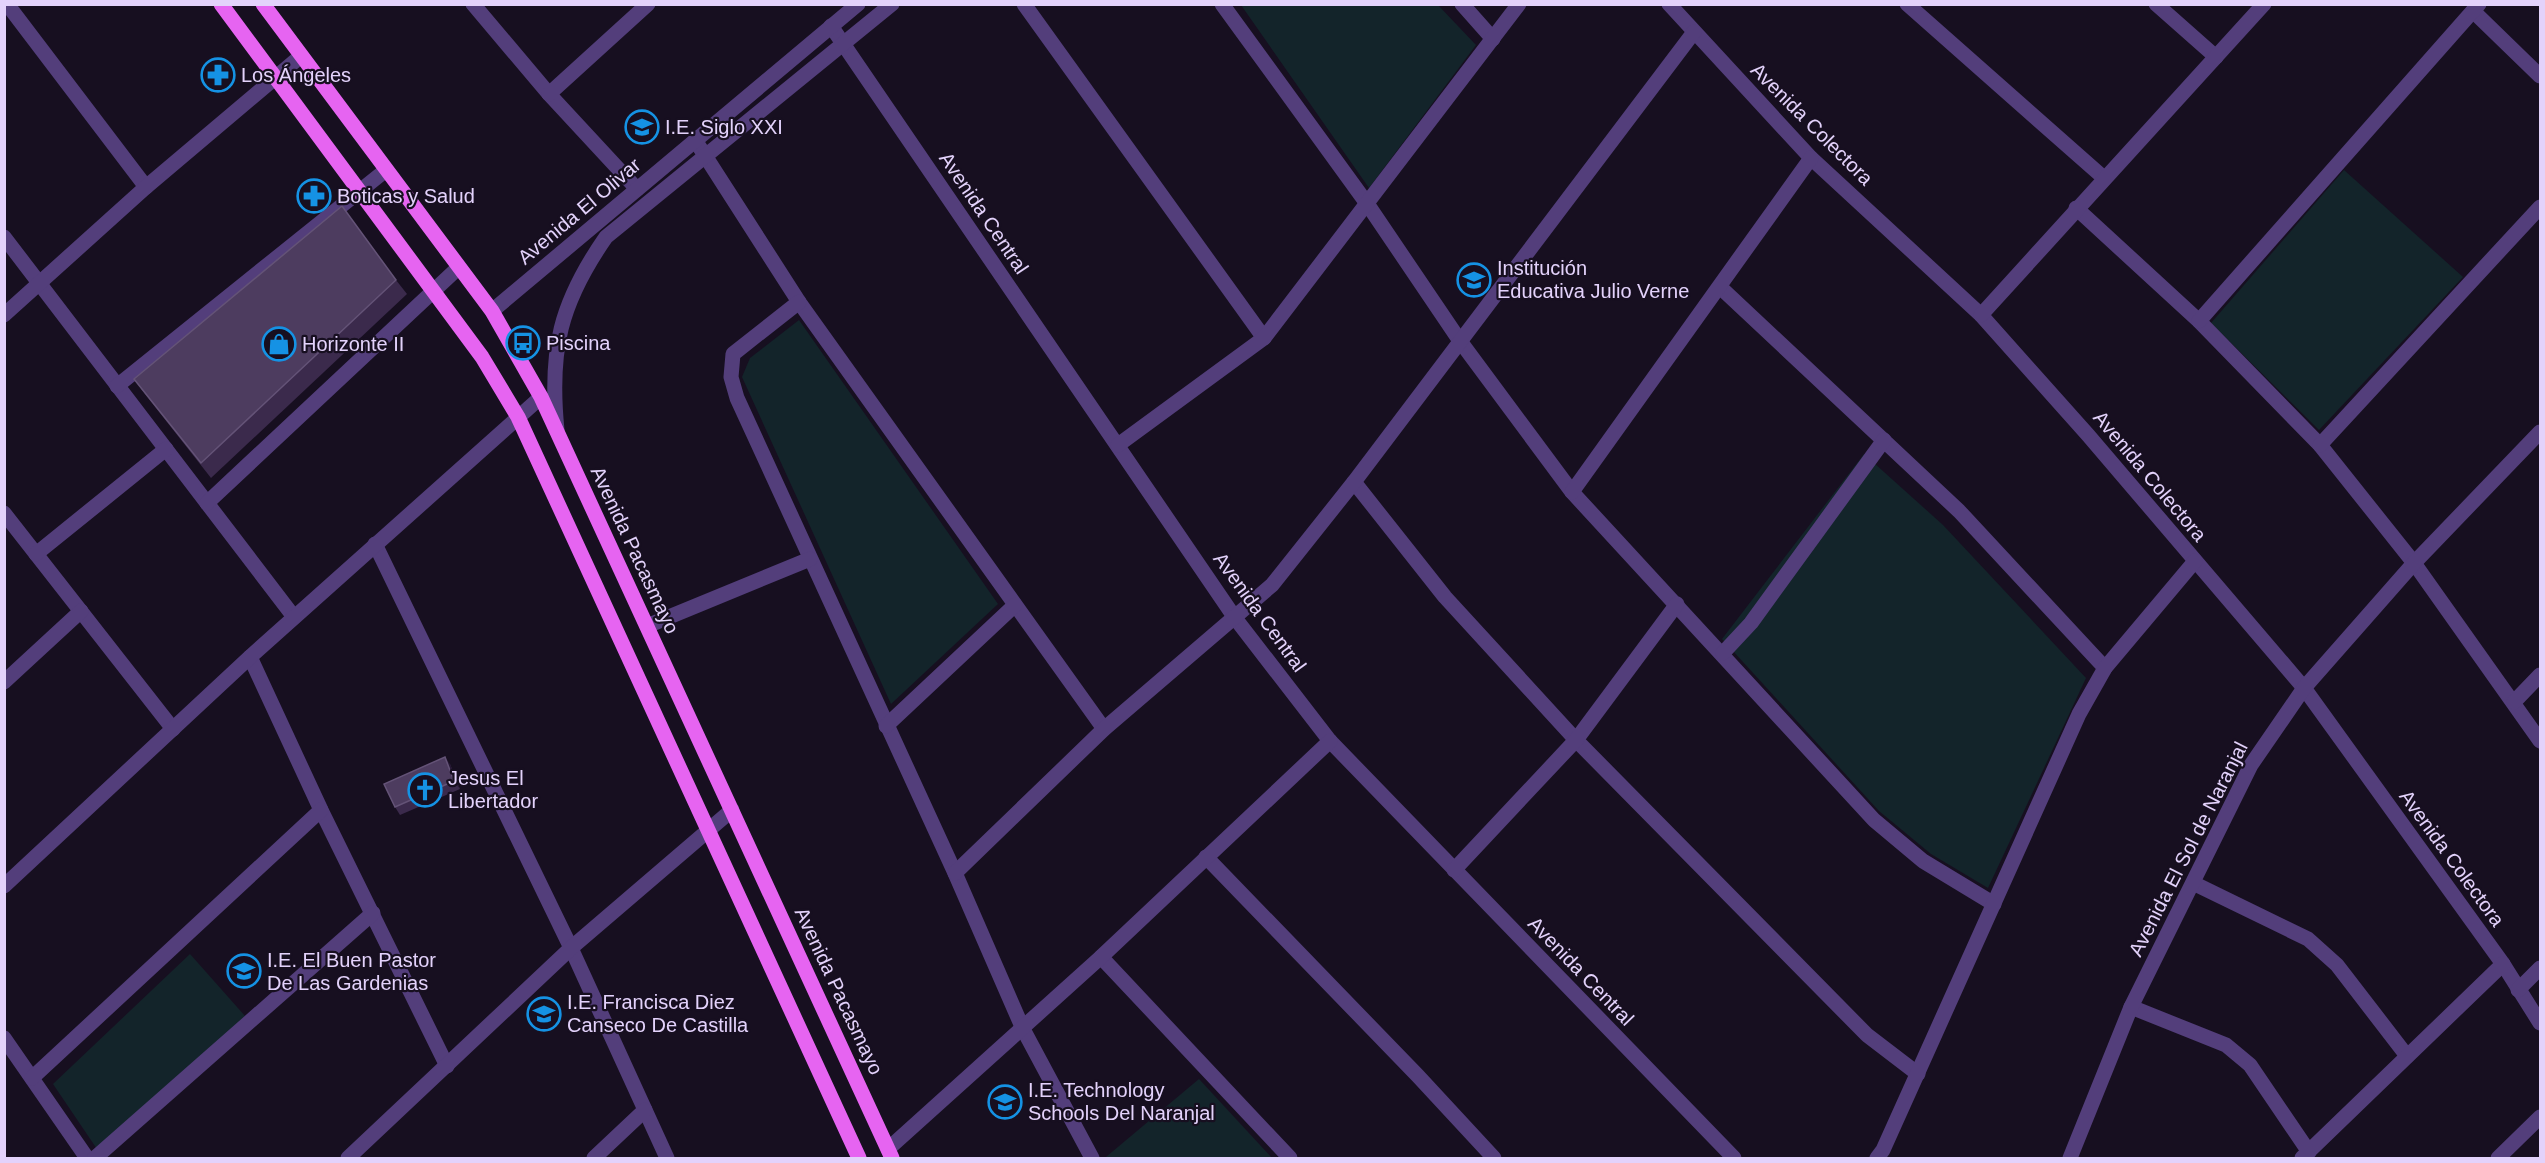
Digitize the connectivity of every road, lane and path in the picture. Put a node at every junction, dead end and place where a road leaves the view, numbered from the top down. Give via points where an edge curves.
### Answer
1 (7, 4) edge
2 (221, 4) edge
3 (263, 4) edge
4 (473, 4) edge
5 (648, 4) edge
6 (858, 4) edge
7 (892, 4) edge
8 (1024, 4) edge
9 (1222, 4) edge
10 (1462, 4) edge
11 (1519, 4) edge
12 (1669, 4) edge
13 (1907, 4) edge
14 (2156, 4) edge
15 (2264, 4) edge
16 (2476, 8) edge
17 (831, 26) junction
18 (1694, 32) junction
19 (1494, 39) junction
20 (843, 44) junction
21 (301, 56) junction
22 (2216, 57) junction
23 (2541, 76) edge
24 (275, 78) junction
25 (549, 94) junction
26 (695, 140) junction
27 (705, 156) junction
28 (1811, 158) junction
29 (386, 170) junction
30 (2104, 178) junction
31 (146, 187) junction
32 (637, 189) junction
33 (360, 191) junction
34 (1368, 205) junction
35 (2541, 207) edge
36 (2076, 208) junction
37 (4, 237) edge
38 (458, 268) junction
39 (40, 283) junction
40 (1720, 288) junction
41 (434, 291) junction
42 (800, 302) junction
43 (492, 311) junction
44 (4, 315) edge
45 (1981, 315) junction
46 (2199, 321) junction
47 (1264, 338) junction
48 (1460, 341) junction
49 (117, 386) junction
50 (541, 397) junction
51 (518, 417) junction
52 (2541, 432) edge
53 (558, 433) junction
54 (1884, 440) junction
55 (1118, 445) junction
56 (2320, 445) junction
57 (166, 449) junction
58 (1354, 482) junction
59 (1572, 492) junction
60 (207, 503) junction
61 (4, 513) edge
62 (375, 544) junction
63 (36, 554) junction
64 (810, 559) junction
65 (2195, 561) junction
66 (2414, 562) junction
67 (1677, 604) junction
68 (1016, 605) junction
69 (81, 610) junction
70 (294, 617) junction
71 (1234, 618) junction
72 (648, 626) junction
73 (1723, 653) junction
74 (250, 657) junction
75 (2105, 668) junction
76 (2541, 675) edge
77 (4, 682) edge
78 (2304, 687) junction
79 (2514, 702) junction
80 (886, 726) junction
81 (173, 729) junction
82 (1104, 729) junction
83 (1576, 740) junction
84 (1330, 741) junction
85 (2541, 741) edge
86 (321, 810) junction
87 (732, 810) junction
88 (708, 830) junction
89 (1206, 857) junction
90 (1454, 870) junction
91 (955, 873) junction
92 (2193, 883) junction
93 (4, 886) edge
94 (1994, 903) junction
95 (373, 913) junction
96 (571, 948) junction
97 (1101, 957) junction
98 (2503, 964) junction
99 (2541, 968) edge
100 (2518, 990) junction
101 (2131, 1007) junction
102 (2541, 1023) edge
103 (1023, 1029) junction
104 (4, 1038) edge
105 (2407, 1056) junction
106 (447, 1066) junction
107 (1918, 1074) junction
108 (32, 1078) junction
109 (645, 1110) junction
110 (2541, 1117) edge
111 (890, 1154) edge
112 (2305, 1155) edge
113 (87, 1158) edge
114 (95, 1158) edge
115 (348, 1158) edge
116 (594, 1158) edge
117 (667, 1158) edge
118 (859, 1158) edge
119 (1092, 1158) edge
120 (1290, 1158) edge
121 (1494, 1158) edge
122 (1734, 1158) edge
123 (1877, 1158) edge
124 (2070, 1158) edge
125 (2498, 1158) edge

1 - 31 street
2 - 24 main road
3 - 21 main road, Avenida Pacasmayo
4 - 25 street
5 - 25 street
6 - 17 street, Avenida El Olivar
7 - 20 street
8 - 47 street
9 - 34 street
10 - 19 street
11 - 19 street
12 - 18 street, Avenida Colectora
13 - 30 street
14 - 22 street
15 - 22 street
16 - 23 street
16 - 46 street
17 - 20 street, Avenida Central
17 - 26 street, Avenida El Olivar
18 - 28 street, Avenida Colectora
18 - 48 street
19 - 34 street
20 - 27 street
20 - 55 street, Avenida Central
21 - 24 street
21 - 29 main road, Avenida Pacasmayo
22 - 30 street
24 - 31 street
24 - 33 main road
25 - 32 street
26 - 27 street
26 - 32 street, Avenida El Olivar
27 - 42 street
27 - 53 street via 606,237 584,270 567,307 558,344 553,390
28 - 40 street
28 - 45 street, Avenida Colectora
29 - 33 street
29 - 38 main road, Avenida Pacasmayo
30 - 36 street
31 - 39 street
32 - 43 street, Avenida El Olivar
33 - 41 main road
33 - 49 street
34 - 47 street
34 - 48 street
35 - 56 street
36 - 45 street
36 - 46 street
37 - 39 street
38 - 41 street
38 - 43 main road, Avenida Pacasmayo
39 - 44 street
39 - 49 street
40 - 54 street
40 - 59 street
41 - 51 main road via 483,357
41 - 60 street
42 - 64 street via 732,354 731,377
42 - 68 street
43 - 50 main road, Avenida Pacasmayo
45 - 65 street, Avenida Colectora
46 - 56 street
47 - 55 street
48 - 58 street
48 - 59 street
49 - 57 street
50 - 51 street
50 - 53 main road, Avenida Pacasmayo
51 - 62 street
51 - 88 main road
52 - 66 street, Avenida El Sol de Naranjal
53 - 72 main road, Avenida Pacasmayo
54 - 73 street via 1751,623
54 - 75 street via 1959,511
55 - 71 street, Avenida Central
56 - 66 street
57 - 60 street
57 - 63 street
58 - 71 street via 1272,585
58 - 83 street via 1445,597
59 - 67 street
60 - 70 street
61 - 63 street
62 - 70 street
62 - 96 street
63 - 69 street
64 - 72 street
64 - 80 street
65 - 75 street
65 - 78 street, Avenida Colectora
66 - 78 street, Avenida El Sol de Naranjal
66 - 79 street
67 - 73 street
67 - 83 street
68 - 80 street
68 - 82 street
69 - 77 street
69 - 81 street
70 - 74 street
71 - 82 street
71 - 84 street, Avenida Central
72 - 87 main road, Avenida Pacasmayo
73 - 94 street via 1874,820 1923,861
74 - 81 street
74 - 86 street
75 - 94 street via 2079,714
76 - 79 street
78 - 92 street, Avenida El Sol de Naranjal via 2251,765
78 - 98 street, Avenida Colectora
79 - 85 street
80 - 91 street
81 - 93 street
82 - 91 street
83 - 90 street
83 - 107 street via 1867,1035
84 - 89 street
84 - 90 street, Avenida Central
86 - 95 street
86 - 108 street
87 - 88 street
87 - 111 main road, Avenida Pacasmayo
88 - 96 street
88 - 118 main road
89 - 97 street
89 - 121 street
90 - 122 street, Avenida Central
91 - 103 street
92 - 101 street, Avenida El Sol de Naranjal
92 - 105 street via 2308,939 2337,965
94 - 107 street
95 - 106 street
95 - 114 street
96 - 106 street
96 - 109 street
97 - 103 street
97 - 120 street
98 - 100 street, Avenida Colectora
98 - 105 street
99 - 100 street
100 - 102 street, Avenida Colectora
101 - 112 street via 2226,1046 2250,1065
101 - 124 street, Avenida El Sol de Naranjal
103 - 111 street
103 - 119 street
104 - 108 street
105 - 112 street
106 - 115 street
107 - 123 street
108 - 113 street
109 - 116 street
109 - 117 street
110 - 125 street

